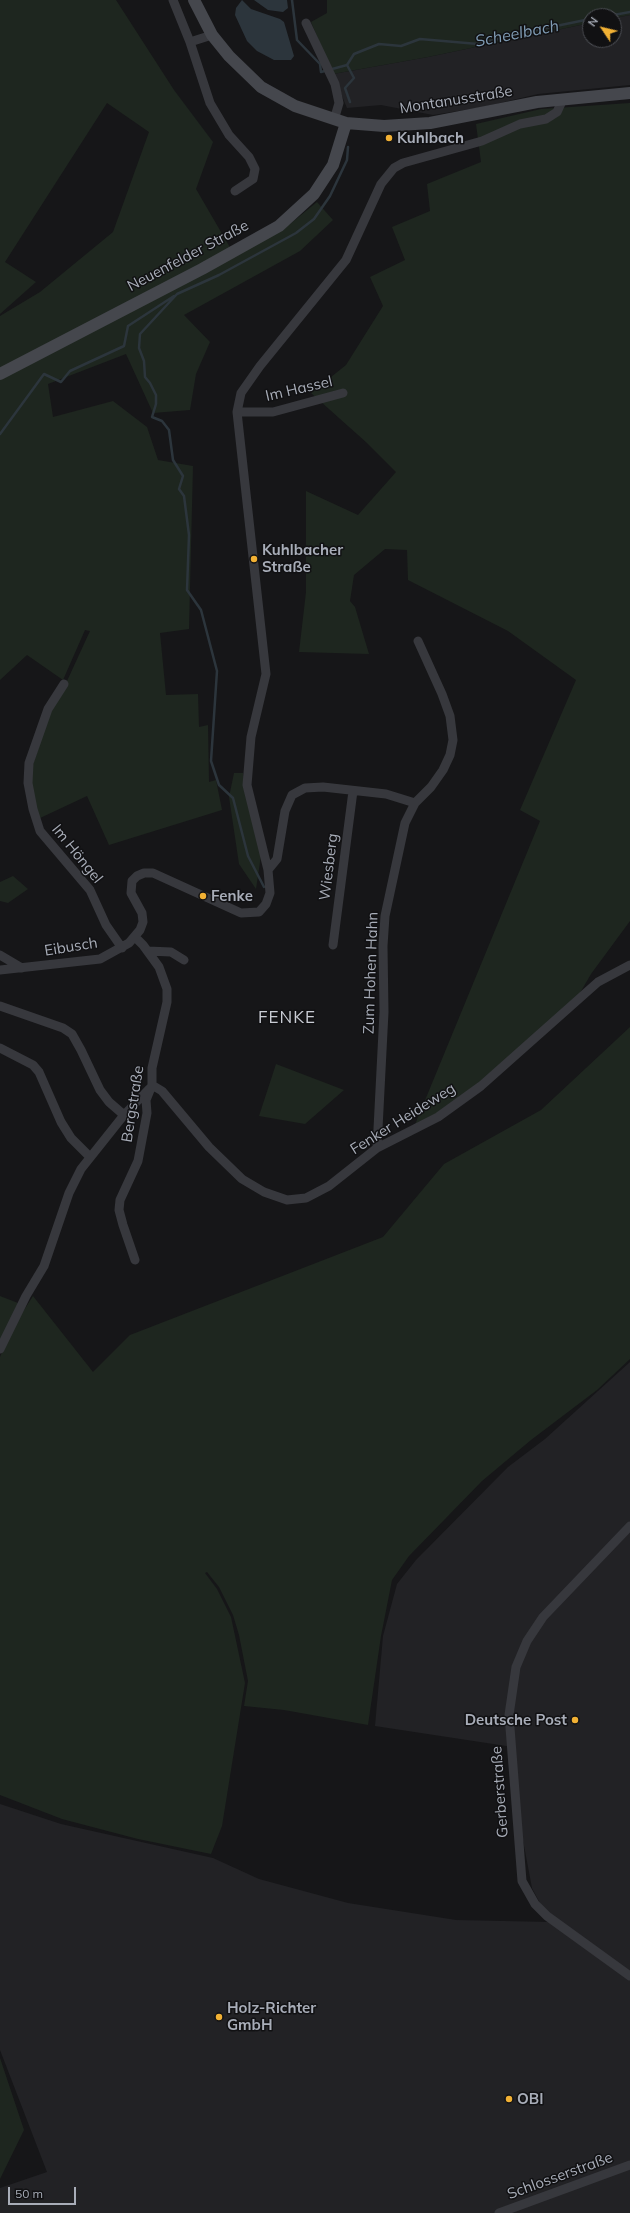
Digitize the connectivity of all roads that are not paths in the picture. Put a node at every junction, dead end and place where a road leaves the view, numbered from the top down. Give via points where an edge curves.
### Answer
1 (173, 0) edge
2 (194, 0) edge
3 (306, 23) dead end
4 (212, 35) junction
5 (190, 42) junction
6 (630, 93) edge
7 (563, 99) junction
8 (334, 120) junction
9 (346, 122) junction
10 (235, 191) dead end
11 (0, 374) edge
12 (343, 393) dead end
13 (237, 412) junction
14 (418, 641) dead end
15 (64, 684) dead end
16 (353, 791) junction
17 (415, 802) junction
18 (268, 870) junction
19 (135, 937) junction
20 (333, 945) dead end
21 (122, 948) junction
22 (148, 951) junction
23 (0, 955) edge
24 (184, 960) dead end
25 (630, 965) edge
26 (22, 968) junction
27 (0, 970) edge
28 (0, 1006) edge
29 (0, 1048) edge
30 (152, 1085) junction
31 (124, 1115) junction
32 (377, 1148) junction
33 (90, 1157) junction
34 (136, 1260) dead end
35 (0, 1349) edge
36 (630, 1526) edge
37 (630, 1976) edge
38 (630, 2165) edge
39 (499, 2213) edge

1 - 5 street
2 - 4 main road, Montanusstraße
3 - 8 street via 335,84 339,103
4 - 5 street
4 - 8 main road, Montanusstraße via 229,56 261,87 295,106
5 - 10 street via 210,103 228,135 249,157 255,169 253,179
6 - 7 main road, Montanusstraße
7 - 9 main road, Montanusstraße via 430,123 384,126
7 - 13 street via 557,112 546,120 520,124 482,141 403,163 394,168 381,184 346,260 260,366 241,393
8 - 9 main road, Montanusstraße
9 - 11 main road, Neuenfelder Straße via 333,165 314,194 279,226
12 - 13 street, Im Hassel via 273,412
13 - 18 street via 266,674 250,737 247,785
14 - 17 street, Zum Hohen Hahn via 450,716 453,740 443,770 431,787
15 - 21 street, Im Höngel via 48,709 29,763 28,783 33,809 40,831 90,890 106,925
16 - 17 street via 386,794
16 - 18 street via 323,786 305,788 292,795 285,811 277,859
16 - 20 street, Wiesberg
17 - 32 street, Zum Hohen Hahn via 405,823 385,916 384,1012
18 - 19 street, Eibusch via 268,902 259,912 249,914 227,908 153,872 137,876 132,881 131,893 142,913 143,922
19 - 21 street, Eibusch
19 - 22 street, Bergstraße
21 - 26 street, Eibusch via 100,959
22 - 24 street via 171,952
22 - 30 street, Bergstraße via 164,978 167,989 167,1002 152,1068
23 - 26 street
25 - 32 street, Fenker Heideweg via 593,986 480,1086 444,1112
26 - 27 street, Eibusch
28 - 31 street via 63,1028 72,1034 100,1090
29 - 33 street via 33,1065 39,1072 61,1122 71,1138
30 - 31 street
30 - 32 street, Fenker Heideweg via 162,1091 209,1147 238,1176 264,1192 287,1200 306,1198 329,1186
30 - 34 street, Bergstraße via 146,1100 147,1113 138,1161 120,1200 119,1210
31 - 33 street
33 - 35 street via 69,1193 44,1266
36 - 37 street, Gerberstraße via 548,1612 526,1641 516,1667 509,1715 522,1881 535,1904 547,1916
38 - 39 street, Schlosserstraße

